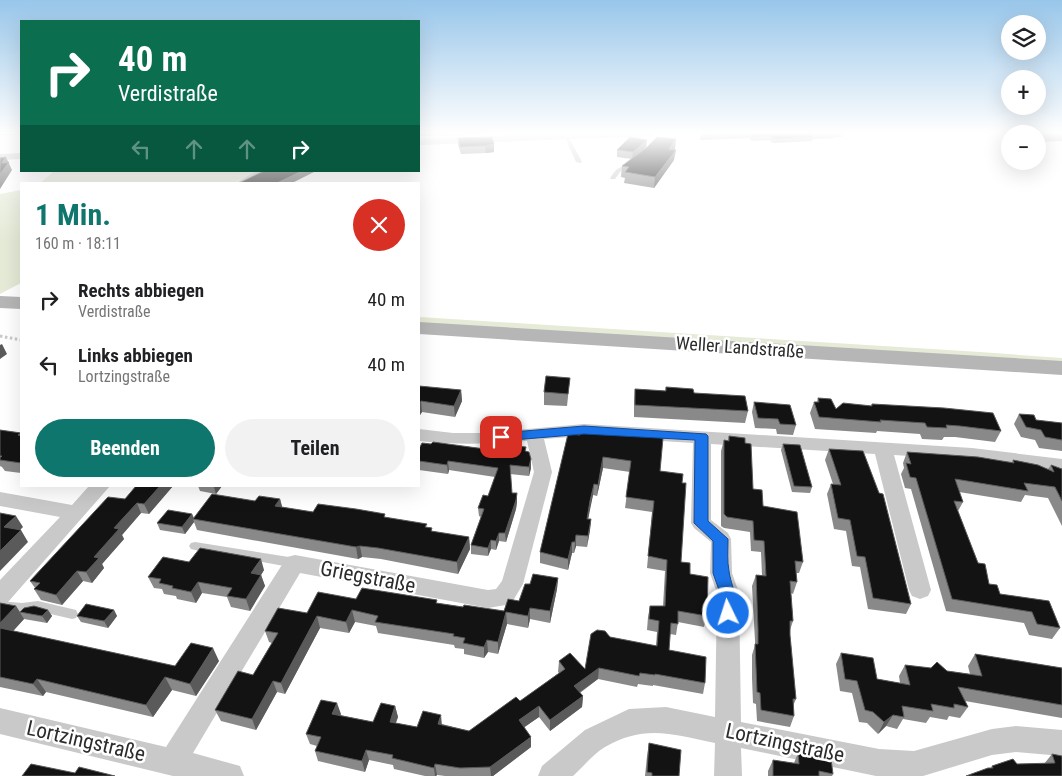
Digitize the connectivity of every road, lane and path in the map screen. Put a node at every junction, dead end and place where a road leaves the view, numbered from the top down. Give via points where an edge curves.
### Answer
1 (621, 169) edge
2 (262, 172) edge
3 (613, 178) dead end
4 (243, 182) edge
5 (0, 302) edge
6 (20, 303) edge
7 (420, 328) edge
8 (0, 336) edge
9 (20, 340) edge
10 (1062, 368) edge
11 (420, 434) edge
12 (534, 434) junction
13 (702, 436) junction
14 (883, 448) junction
15 (1062, 465) edge
16 (100, 487) edge
17 (0, 499) edge
18 (75, 513) junction
19 (195, 546) dead end
20 (295, 563) junction
21 (920, 590) dead end
22 (0, 595) edge
23 (0, 606) edge
24 (72, 614) dead end
25 (0, 721) edge
26 (727, 731) junction
27 (1062, 743) edge
28 (173, 761) junction
29 (230, 776) edge
30 (552, 776) edge
31 (728, 776) edge

1 - 3 lane
2 - 4 street
5 - 6 main road
7 - 10 main road, Weller Landstraße
8 - 9 path
11 - 12 street via 453,439
12 - 13 street via 584,430
12 - 20 street, Griegstraße via 543,472 512,584 503,597 488,599
13 - 14 street
13 - 26 street via 701,523 720,539 721,573 728,593
14 - 15 street
14 - 21 street
16 - 18 street
17 - 18 street
18 - 22 street
19 - 20 lane
20 - 28 street, Griegstraße
23 - 24 lane via 38,606
25 - 28 street, Lortzingstraße
26 - 27 street, Lortzingstraße via 879,763 914,765 992,742 1016,739
26 - 30 street, Lortzingstraße via 666,720 630,722 594,739
26 - 31 street
28 - 29 street, Lortzingstraße

